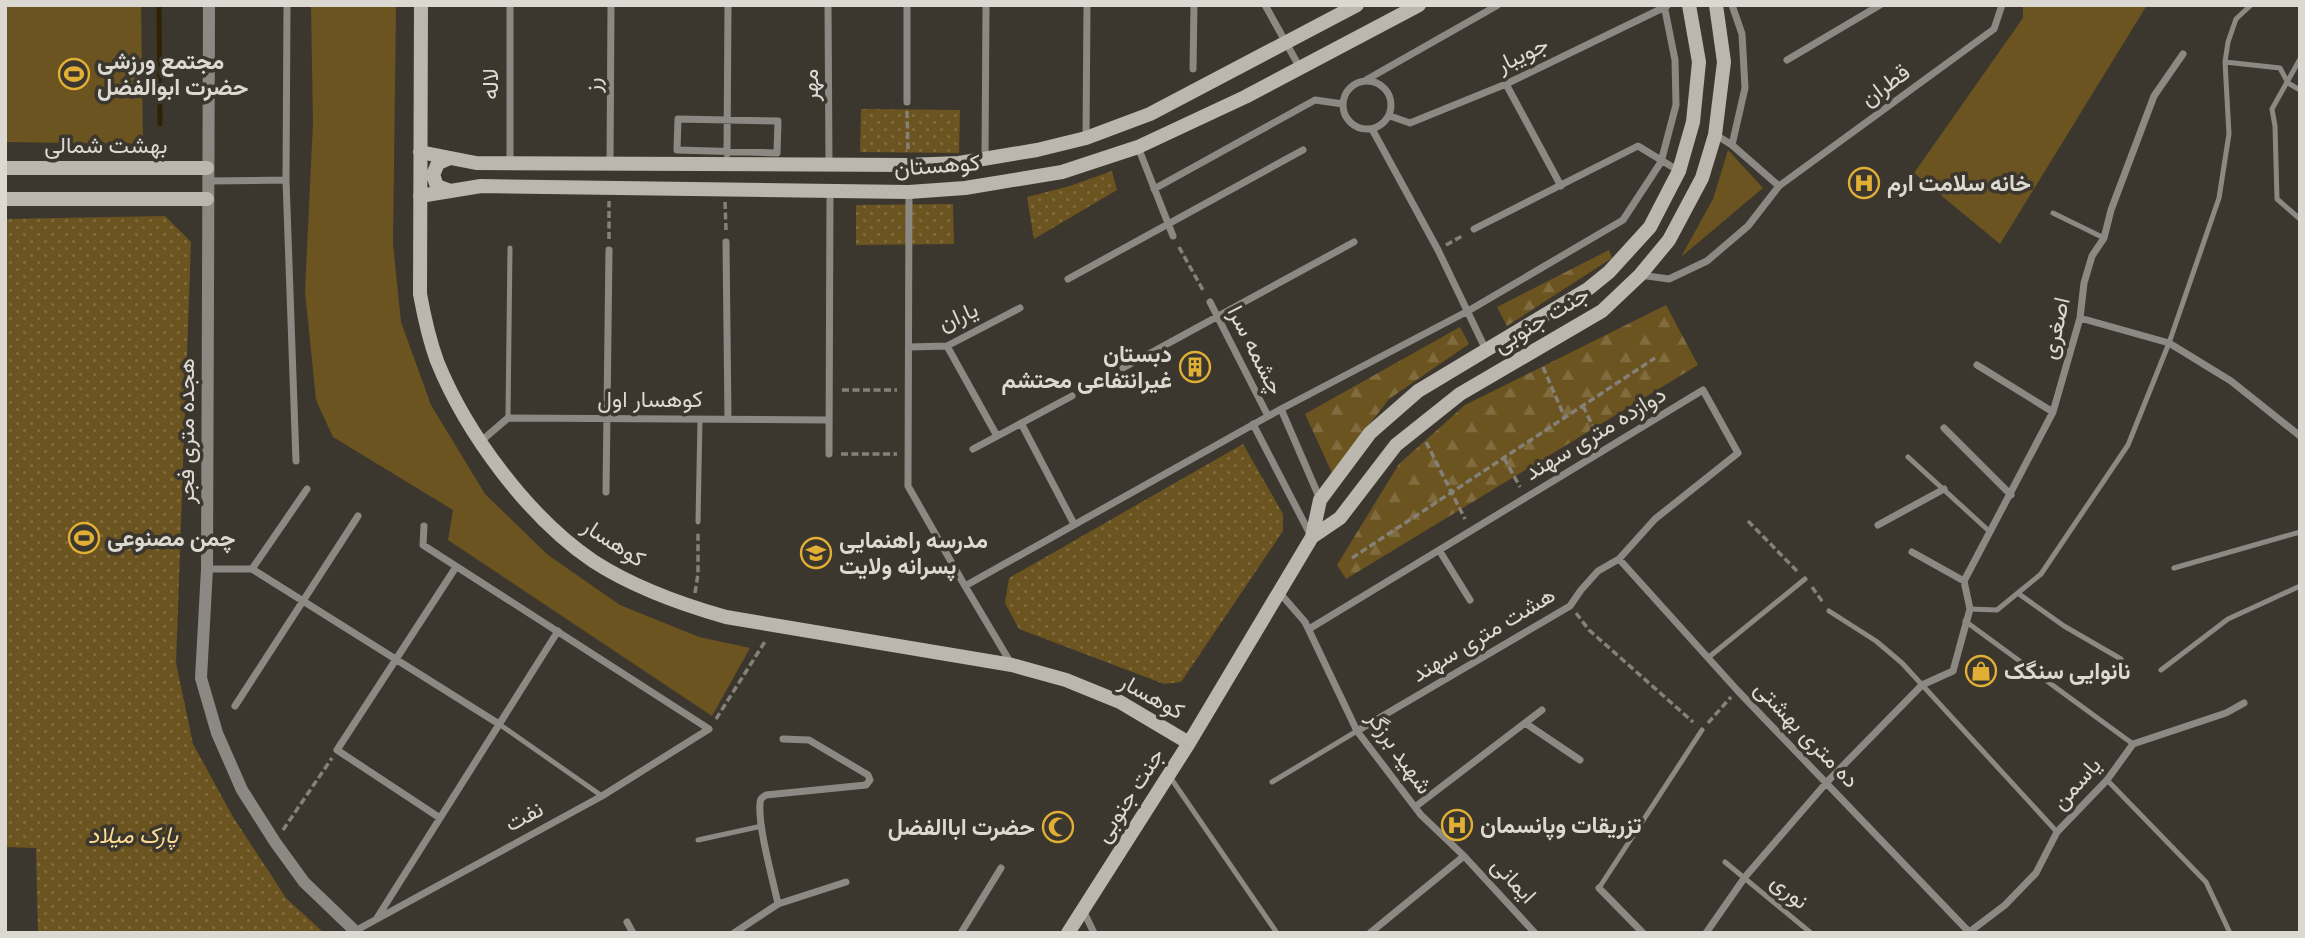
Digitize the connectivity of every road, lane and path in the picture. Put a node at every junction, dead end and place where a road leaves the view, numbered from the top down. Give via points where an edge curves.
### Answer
1 (209, 5) edge
2 (287, 5) edge
3 (421, 5) edge
4 (510, 5) edge
5 (611, 5) edge
6 (728, 5) edge
7 (828, 5) edge
8 (907, 5) edge
9 (986, 5) edge
10 (1087, 5) edge
11 (1194, 5) edge
12 (1265, 5) edge
13 (1357, 5) edge
14 (1419, 5) edge
15 (1497, 5) edge
16 (1689, 5) edge
17 (1716, 5) edge
18 (1732, 5) edge
19 (1880, 5) edge
20 (2002, 5) edge
21 (2251, 5) edge
22 (1665, 6) edge
23 (1287, 43) junction
24 (2183, 54) dead end
25 (2300, 59) edge
26 (1787, 60) dead end
27 (2225, 62) junction
28 (1300, 68) junction
29 (1193, 69) dead end
30 (1366, 80) junction
31 (2288, 83) junction
32 (1506, 84) junction
33 (2300, 90) edge
34 (907, 102) joint
35 (1343, 104) junction
36 (1150, 114) junction
37 (1390, 116) junction
38 (727, 120) junction
39 (1372, 129) junction
40 (1715, 135) junction
41 (1086, 138) junction
42 (1161, 138) junction
43 (1732, 145) junction
44 (1138, 147) junction
45 (1303, 150) dead end
46 (420, 152) junction
47 (450, 158) junction
48 (727, 158) junction
49 (985, 159) junction
50 (1661, 162) junction
51 (510, 163) junction
52 (610, 164) junction
53 (829, 165) junction
54 (908, 165) junction
55 (5, 168) edge
56 (1679, 171) junction
57 (207, 174) junction
58 (286, 180) junction
59 (1561, 186) junction
60 (1779, 186) junction
61 (610, 188) junction
62 (1154, 189) junction
63 (725, 190) junction
64 (451, 191) junction
65 (830, 191) junction
66 (909, 192) junction
67 (420, 196) junction
68 (5, 198) edge
69 (207, 199) junction
70 (2053, 213) dead end
71 (2300, 219) edge
72 (1167, 225) junction
73 (1474, 229) joint
74 (1172, 236) joint
75 (2104, 238) junction
76 (1354, 242) dead end
77 (726, 243) joint
78 (510, 248) dead end
79 (609, 250) joint
80 (1438, 250) junction
81 (1640, 275) junction
82 (1068, 279) dead end
83 (1210, 302) joint
84 (1020, 308) dead end
85 (1468, 311) junction
86 (1218, 316) junction
87 (2080, 318) junction
88 (2169, 343) junction
89 (947, 346) junction
90 (909, 347) junction
91 (1486, 350) junction
92 (1656, 358) dead end
93 (1977, 365) dead end
94 (1543, 367) dead end
95 (1123, 369) dead end
96 (908, 389) junction
97 (829, 390) junction
98 (1072, 396) dead end
99 (1583, 406) junction
100 (1281, 409) junction
101 (2053, 412) junction
102 (1268, 416) junction
103 (508, 418) junction
104 (607, 418) junction
105 (1565, 418) junction
106 (700, 419) junction
107 (728, 419) junction
108 (829, 420) junction
109 (1021, 423) junction
110 (1253, 424) junction
111 (1944, 428) dead end
112 (997, 436) junction
113 (2300, 436) edge
114 (1425, 441) dead end
115 (480, 443) junction
116 (973, 449) dead end
117 (1605, 450) junction
118 (829, 454) joint
119 (908, 454) junction
120 (1908, 457) dead end
121 (1504, 458) junction
122 (296, 461) dead end
123 (307, 489) dead end
124 (1944, 489) junction
125 (606, 492) dead end
126 (1451, 492) junction
127 (2011, 495) junction
128 (1525, 498) junction
129 (1320, 500) junction
130 (358, 516) dead end
131 (1748, 521) dead end
132 (698, 522) joint
133 (1074, 524) junction
134 (1878, 525) dead end
135 (424, 526) dead end
136 (1471, 531) junction
137 (1989, 531) junction
138 (2300, 532) edge
139 (1312, 537) junction
140 (1439, 550) junction
141 (1912, 552) dead end
142 (1352, 558) dead end
143 (1619, 559) junction
144 (456, 567) junction
145 (2174, 568) dead end
146 (207, 569) junction
147 (252, 569) junction
148 (1805, 579) junction
149 (1964, 581) junction
150 (965, 586) junction
151 (2300, 586) edge
152 (1279, 592) junction
153 (2019, 594) junction
154 (303, 600) junction
155 (1470, 600) dead end
156 (1570, 606) junction
157 (693, 607) junction
158 (1969, 609) junction
159 (1829, 611) joint
160 (1965, 621) junction
161 (776, 625) junction
162 (1308, 629) junction
163 (558, 631) junction
164 (1709, 657) junction
165 (396, 659) junction
166 (2121, 659) dead end
167 (1012, 665) junction
168 (2161, 670) dead end
169 (1922, 685) junction
170 (1737, 690) junction
171 (2244, 703) dead end
172 (235, 706) dead end
173 (1542, 710) dead end
174 (1525, 723) junction
175 (499, 724) junction
176 (709, 729) junction
177 (1702, 730) junction
178 (1357, 731) junction
179 (783, 739) dead end
180 (1189, 743) junction
181 (2133, 744) junction
182 (337, 750) junction
183 (1580, 760) dead end
184 (1168, 775) junction
185 (2107, 780) junction
186 (1272, 782) dead end
187 (1827, 782) junction
188 (602, 796) junction
189 (1415, 807) junction
190 (440, 818) junction
191 (762, 826) junction
192 (2057, 832) junction
193 (698, 840) dead end
194 (275, 842) junction
195 (1464, 856) junction
196 (1726, 862) dead end
197 (1000, 868) dead end
198 (1745, 877) junction
199 (846, 882) dead end
200 (1599, 888) joint
201 (778, 904) junction
202 (1083, 909) junction
203 (377, 918) junction
204 (626, 922) dead end
205 (356, 932) edge
206 (1969, 932) edge
207 (633, 933) edge
208 (734, 933) edge
209 (961, 933) edge
210 (1068, 933) edge
211 (1094, 933) edge
212 (1278, 933) edge
213 (1370, 933) edge
214 (1535, 933) edge
215 (1643, 933) edge
216 (1706, 933) edge
217 (1811, 933) edge
218 (2230, 933) edge

1 - 57 street, هجده متری فجر
2 - 58 street
3 - 46 main road, کوهسار
4 - 51 street, لاله
5 - 52 street, رز
6 - 38 street
7 - 53 street, مهر
8 - 34 street
9 - 49 street
10 - 41 street
11 - 29 street
12 - 23 street
13 - 23 main road, کوهستان
14 - 28 main road, کوهستان
15 - 30 street
16 - 56 main road, جنت جنوبی via 1699,62 1693,122
17 - 40 main road, جنت جنوبی via 1724,62
18 - 43 street via 1742,34 1745,88
19 - 26 street
20 - 60 street, قطران via 1994,29
21 - 27 lane via 2236,19
22 - 32 street, جویبار
22 - 50 street via 1675,60 1676,105
23 - 28 street
23 - 36 main road, کوهستان
24 - 75 street, اصغری via 2154,96
25 - 31 lane
27 - 31 lane via 2280,68
27 - 88 lane via 2228,134 2219,198
28 - 42 main road, کوهستان
30 - 35 street via 1353,84
30 - 37 street via 1388,91
31 - 33 lane
31 - 71 lane via 2272,109 2277,199
32 - 37 street, جویبار via 1410,123
32 - 59 street
34 - 54 path
35 - 39 street via 1346,119 1356,128
35 - 62 street via 1315,100
36 - 41 main road, کوهستان
36 - 42 main road
37 - 39 street
38 - 48 street
38 - 48 street via 678,119 677,150
38 - 48 street via 778,121 777,153
39 - 80 street
40 - 43 street
40 - 81 main road, جنت جنوبی via 1702,178 1669,240
41 - 49 main road, کوهستان
42 - 44 main road, کوهستان
43 - 60 street
44 - 62 street
44 - 66 main road, کوهستان via 1062,172
45 - 72 street
46 - 47 main road, کوهستان
46 - 67 main road, کوهسار
47 - 51 main road, کوهستان
47 - 64 main road via 438,163 433,175 437,186
48 - 52 main road, کوهستان
48 - 53 main road, کوهستان
49 - 54 main road, کوهستان
50 - 56 street
50 - 59 street via 1638,146
50 - 85 street via 1623,220
51 - 52 main road, کوهستان
53 - 54 main road, کوهستان
55 - 57 main road, بهشت شمالی
56 - 91 main road, جنت جنوبی via 1650,227 1609,272
57 - 58 street
57 - 69 street, هجده متری فجر
58 - 122 street
59 - 73 street
60 - 81 street, قطران via 1748,226 1707,261 1670,279
61 - 63 main road, کوهستان
61 - 64 main road, کوهستان via 481,186
61 - 79 path
62 - 72 street
63 - 65 main road, کوهستان
63 - 77 path
64 - 67 main road, کوهستان
65 - 66 main road, کوهستان
65 - 97 street
66 - 90 street
67 - 115 main road, کوهسار via 420,294 427,330 438,362
68 - 69 main road
69 - 146 street, هجده متری فجر
70 - 75 lane
72 - 74 street
72 - 82 street
73 - 80 path
74 - 83 path
75 - 87 street, اصغری via 2092,256
76 - 86 street
77 - 107 street
78 - 103 lane
79 - 104 street
80 - 85 street
81 - 139 main road, جنت جنوبی via 1602,311 1460,394 1396,445 1340,518
83 - 86 street, چشمه‌ سرا
84 - 89 street, یاران
85 - 91 street
85 - 100 street
86 - 95 street
86 - 102 street, چشمه‌ سرا
87 - 88 street
87 - 101 street, اصغری
88 - 113 street via 2231,381
88 - 153 lane via 2128,445 2041,574
89 - 90 street, یاران
89 - 112 street
90 - 96 street
91 - 129 main road, جنت جنوبی via 1418,391 1370,433
92 - 99 path
93 - 101 street
94 - 105 path
96 - 97 path
96 - 119 street
97 - 108 street
98 - 109 street
99 - 105 path
99 - 117 path
100 - 102 street
100 - 129 street
101 - 127 street, اصغری
102 - 110 street
103 - 104 street, کوهسار اول
103 - 115 street
104 - 106 street, کوهسار اول
104 - 125 street
105 - 121 path
106 - 107 street, کوهسار اول
106 - 132 lane
107 - 108 street, کوهسار اول
108 - 118 street
109 - 112 street
109 - 133 street
110 - 133 street
110 - 139 street
111 - 127 street
112 - 116 street
114 - 126 path
115 - 157 main road, کوهسار via 547,522 593,560 642,587
117 - 128 street, دوازده متری سهند
117 - 143 street, دوازده متری سهند via 1703,390 1738,453 1655,519
118 - 119 path
119 - 150 street via 908,486
120 - 124 lane
121 - 126 path
121 - 128 path
123 - 147 street
124 - 134 street
124 - 137 lane
126 - 136 path
126 - 142 path
127 - 137 street, اصغری
128 - 136 street, دوازده متری سهند
129 - 139 main road, جنت جنوبی
130 - 154 street
131 - 148 path
132 - 157 path
133 - 150 street
135 - 144 street via 423,545
136 - 140 street, دوازده متری سهند
137 - 149 street, اصغری
138 - 145 lane
139 - 152 main road, جنت جنوبی
140 - 155 street
140 - 162 street, دوازده متری سهند
141 - 149 street
143 - 156 street, هشت متری سهند via 1598,571
143 - 164 street, ده متری بهشتی
144 - 163 street
144 - 165 street
146 - 147 street
146 - 194 street, هجده متری فجر via 201,678 217,733 243,790
147 - 154 street
148 - 159 path
148 - 164 lane
149 - 158 street
150 - 167 street
151 - 168 lane via 2228,619
152 - 162 street, شهید برزگر
152 - 180 main road, جنت جنوبی
153 - 158 lane via 1997,610
153 - 166 lane
154 - 165 street
154 - 172 street
156 - 177 path via 1589,630
156 - 178 street, هشت متری سهند
157 - 161 main road, کوهسار
158 - 160 street
159 - 169 lane via 1876,641
160 - 169 street via 1953,671
160 - 181 lane
161 - 167 main road, کوهسار
161 - 176 path
162 - 178 street, شهید برزگر
163 - 175 street
163 - 176 street
164 - 170 street, ده متری بهشتی
165 - 175 street
165 - 182 street
167 - 180 main road, کوهسار via 1120,702
169 - 187 street
169 - 192 lane
170 - 177 path
170 - 187 street, ده متری بهشتی
171 - 181 street
173 - 174 street
174 - 183 street
174 - 189 street
175 - 188 lane
175 - 190 street
176 - 188 street, نفت
177 - 200 lane
178 - 186 lane
178 - 189 street, شهید برزگر
179 - 191 street via 809,740 870,780 866,785 766,795 760,804
180 - 184 main road, جنت جنوبی
181 - 185 street, یاسمن
182 - 190 street
182 - 194 path
184 - 202 main road, جنت جنوبی
184 - 212 lane
185 - 192 street, یاسمن
185 - 218 lane via 2206,882
187 - 198 street
187 - 206 street, ده متری بهشتی
188 - 203 street, نفت
189 - 195 street, شهید برزگر
190 - 203 street
191 - 193 lane
191 - 201 street
192 - 206 street, یاسمن via 2035,873 2005,905
194 - 205 street, هجده متری فجر via 304,882
195 - 213 street
195 - 214 street, ایمانی
196 - 198 lane, نوری
197 - 209 street
198 - 216 street
198 - 217 lane, نوری
199 - 201 street
200 - 215 street
201 - 208 street
202 - 210 main road, جنت جنوبی
202 - 211 street
203 - 205 street, نفت
204 - 207 street

